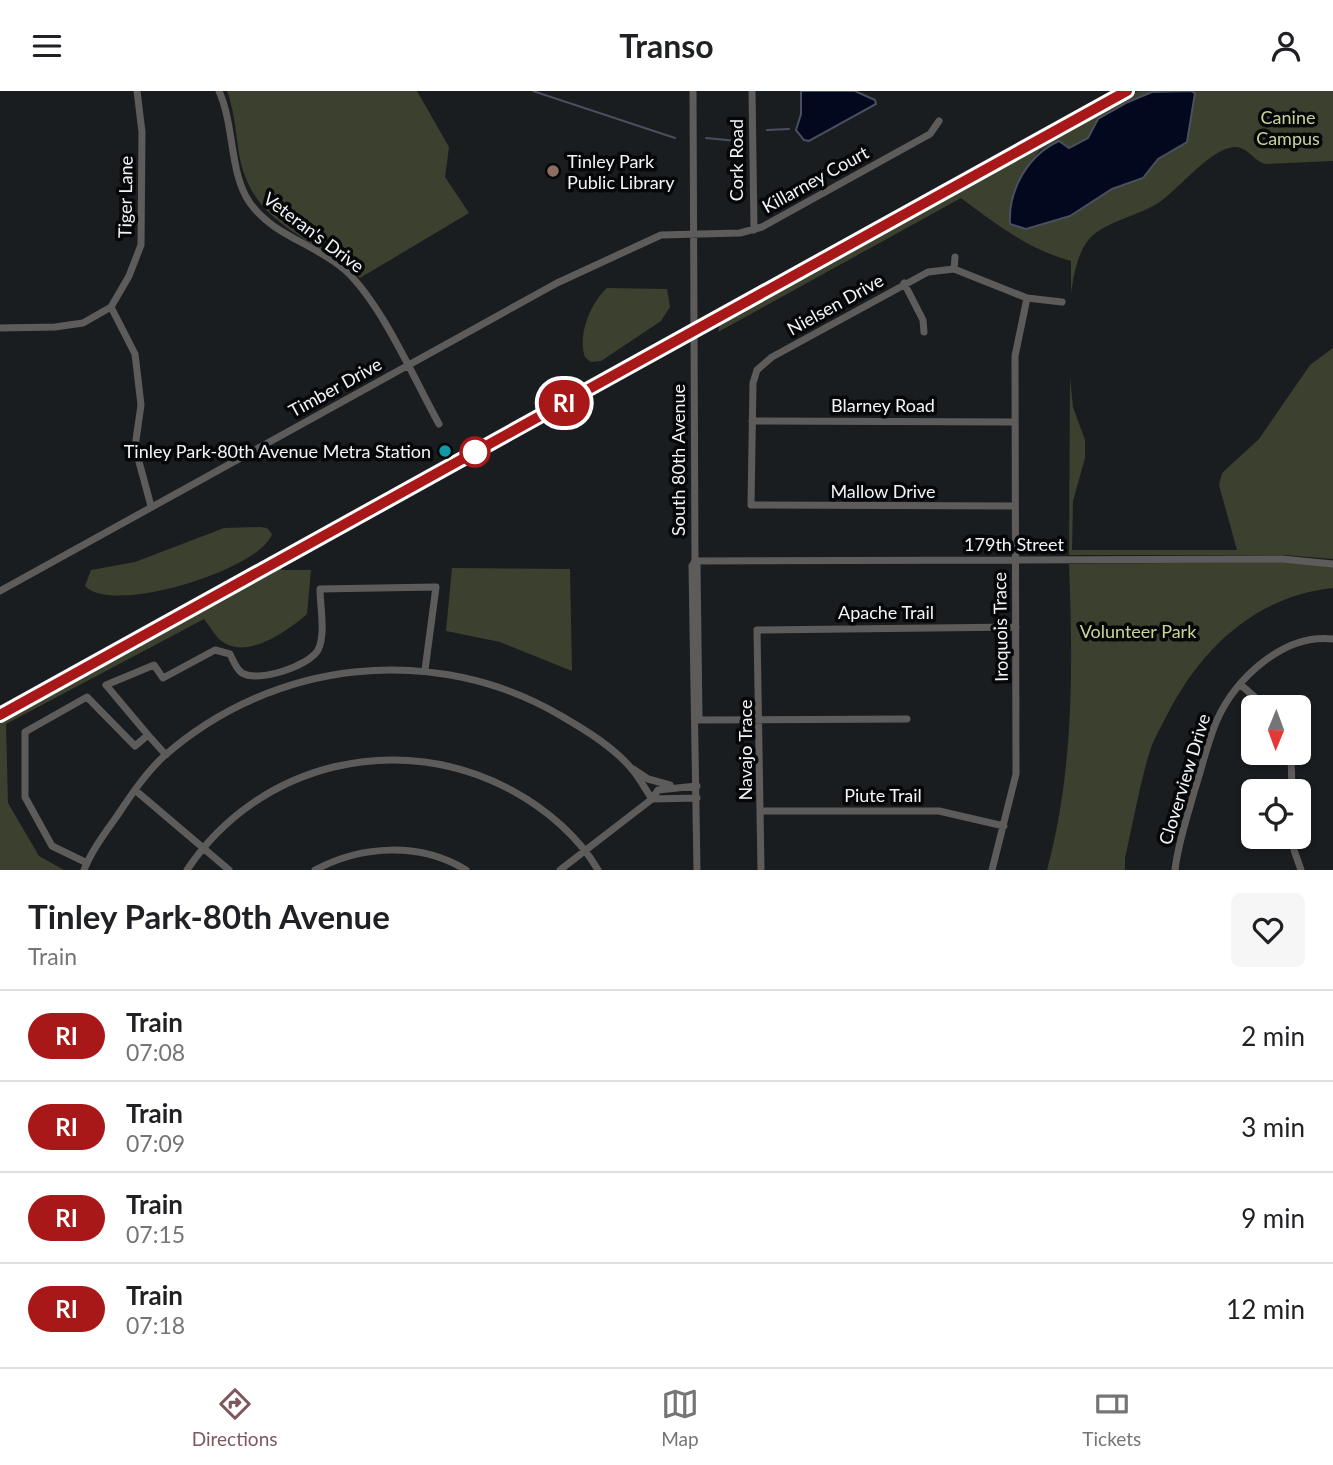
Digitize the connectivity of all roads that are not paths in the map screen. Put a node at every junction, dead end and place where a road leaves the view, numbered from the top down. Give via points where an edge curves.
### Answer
1 (137, 91) edge
2 (219, 91) edge
3 (693, 91) edge
4 (752, 91) edge
5 (939, 121) dead end
6 (754, 230) junction
7 (693, 233) junction
8 (955, 257) dead end
9 (954, 269) junction
10 (904, 283) junction
11 (1027, 298) junction
12 (1062, 302) dead end
13 (111, 307) junction
14 (0, 328) edge
15 (924, 332) dead end
16 (406, 365) junction
17 (752, 421) junction
18 (1015, 422) junction
19 (439, 424) dead end
20 (751, 505) joint
21 (151, 506) junction
22 (1015, 506) junction
23 (1015, 560) junction
24 (695, 561) junction
25 (1333, 564) edge
26 (0, 591) edge
27 (1016, 627) junction
28 (757, 630) joint
29 (1333, 639) edge
30 (294, 667) junction
31 (425, 670) junction
32 (278, 673) junction
33 (299, 682) junction
34 (1241, 685) junction
35 (283, 688) junction
36 (1252, 695) edge
37 (760, 718) junction
38 (907, 719) dead end
39 (695, 720) junction
40 (148, 735) junction
41 (166, 755) junction
42 (631, 768) junction
43 (674, 786) junction
44 (697, 786) junction
45 (135, 790) junction
46 (697, 797) junction
47 (652, 799) junction
48 (761, 811) junction
49 (1004, 826) junction
50 (203, 848) junction
51 (1294, 849) edge
52 (584, 850) junction
53 (85, 867) edge
54 (187, 870) edge
55 (229, 870) edge
56 (315, 870) edge
57 (466, 870) edge
58 (560, 870) edge
59 (598, 870) edge
60 (697, 870) edge
61 (761, 870) edge
62 (992, 870) edge
63 (1175, 870) edge
64 (1301, 870) edge

1 - 13 street, Tiger Lane via 142,132 141,245
2 - 16 street, Veteran's Drive via 232,129 236,170 250,203 291,238 344,269 363,289
3 - 7 street, South 80th Avenue
4 - 6 street, Cork Road
5 - 6 street, Killarney Court via 930,134
6 - 7 street, Killarney Court
7 - 16 street, Timber Drive via 661,235 557,283
7 - 24 street, South 80th Avenue
8 - 9 street
9 - 10 street, Nielsen Drive via 928,272
9 - 11 street
10 - 15 street via 923,320
10 - 17 street, Nielsen Drive via 766,361 753,379
11 - 12 street
11 - 18 street, Iroquois Trace via 1015,356
13 - 14 street via 83,323
13 - 21 street via 135,354 141,405 135,447
16 - 19 street, Veteran's Drive
16 - 21 street, Timber Drive
17 - 18 street, Blarney Road
17 - 20 street, Nielsen Drive
18 - 22 street, Iroquois Trace
20 - 22 street, Mallow Drive
21 - 26 street, Timber Drive
22 - 23 street, Iroquois Trace
23 - 24 street, 179th Street
23 - 25 street, 179th Street via 1282,559
23 - 27 street, Iroquois Trace
24 - 39 street, South 80th Avenue
27 - 28 street, Apache Trail
27 - 49 street, Iroquois Trace via 1016,774
28 - 37 street, Navajo Trace
29 - 34 street, Cloverview Drive via 1292,644
30 - 31 street via 311,658 319,646 320,589 436,587
30 - 32 street
30 - 33 street
31 - 33 street via 360,670
31 - 42 street via 488,683 534,701 596,738
32 - 35 street
32 - 40 street via 244,674 230,655 215,650 163,678 155,665 106,685
33 - 35 street
34 - 36 street
34 - 63 street, Cloverview Drive via 1224,706 1209,742
35 - 41 street via 215,718
37 - 38 street
37 - 39 street
37 - 48 street, Navajo Trace
39 - 44 street, South 80th Avenue
40 - 41 street
40 - 53 street via 135,746 87,697 25,732 25,797 52,846
41 - 45 street
42 - 43 street via 648,779
42 - 47 street
43 - 44 street
43 - 47 street via 658,790
44 - 46 street, South 80th Avenue
45 - 50 street
45 - 53 street
46 - 47 street
46 - 60 street, South 80th Avenue
47 - 52 street
48 - 49 street, Piute Trail via 939,811
48 - 61 street, Navajo Trace
49 - 62 street, Iroquois Trace
50 - 52 street via 247,807 289,782 337,765 401,758 443,763 500,784 545,812
50 - 54 street
50 - 55 street
51 - 64 street
52 - 58 street
52 - 59 street
56 - 57 street via 382,850 419,852

